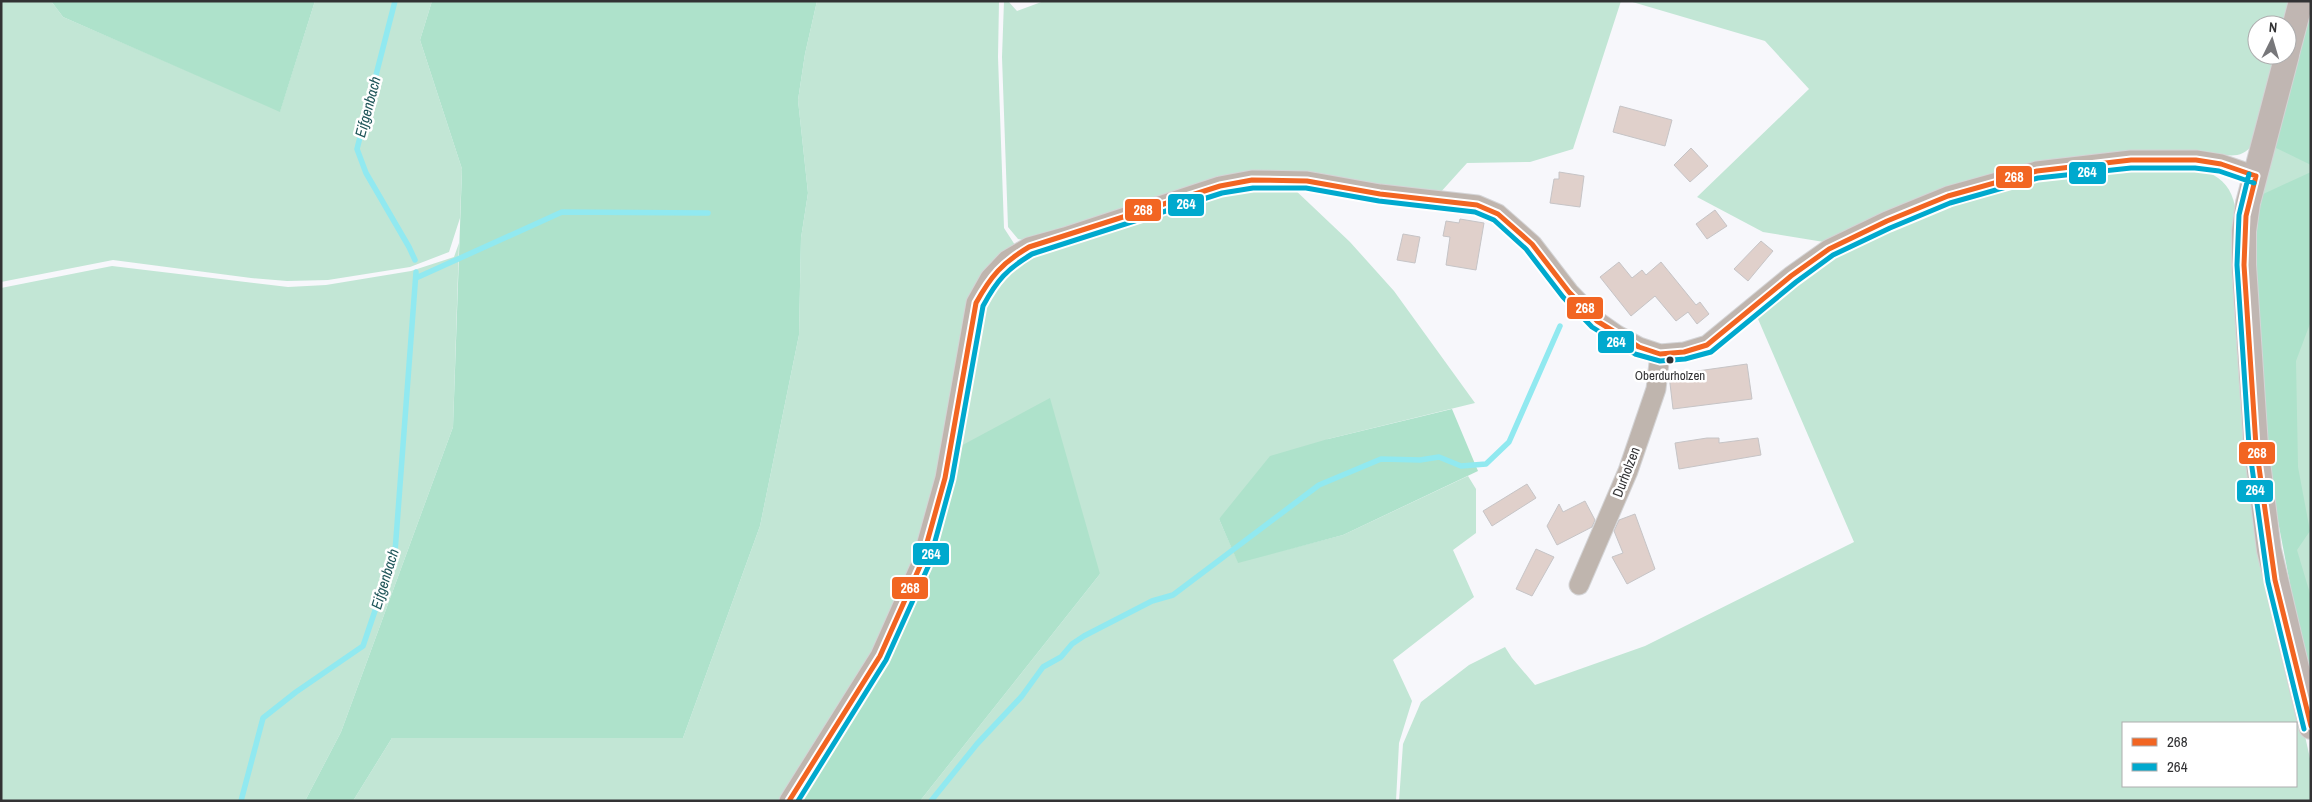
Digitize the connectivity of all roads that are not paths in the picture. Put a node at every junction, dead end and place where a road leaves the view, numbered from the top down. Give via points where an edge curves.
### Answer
1 (2301, 1) edge
2 (2297, 16) edge
3 (2284, 65) edge
4 (2256, 176) junction
5 (1660, 354) junction
6 (1579, 585) dead end
7 (2311, 727) edge
8 (789, 801) edge

1 - 2 main road
3 - 4 main road
4 - 5 street via 2221,164 2196,160 2131,160 2037,171 1957,194 1887,221 1829,249 1790,276 1707,345 1684,352
4 - 7 main road via 2246,216 2244,265 2256,446 2273,573
5 - 6 street, Durholzen via 1656,389 1628,471
5 - 8 street via 1639,347 1597,320 1569,292 1532,244 1498,214 1477,205 1380,194 1307,181 1252,180 1201,192 1029,247 1007,260 990,278 976,303 945,478 921,564 880,656

